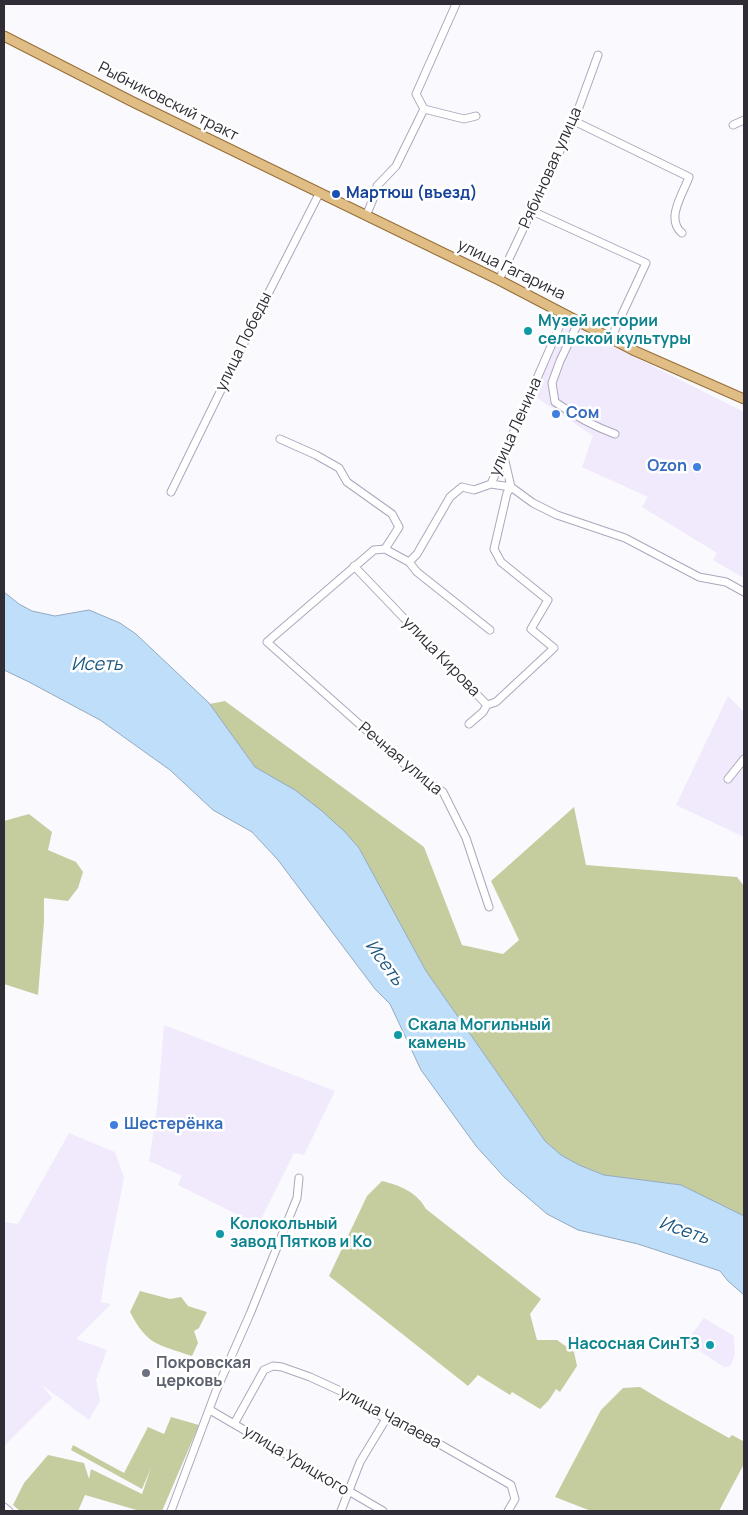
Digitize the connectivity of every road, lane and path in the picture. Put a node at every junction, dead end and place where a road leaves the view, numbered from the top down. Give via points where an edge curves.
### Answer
1 (456, 4) edge
2 (4, 36) edge
3 (598, 55) dead end
4 (424, 109) junction
5 (476, 116) dead end
6 (744, 120) edge
7 (574, 121) junction
8 (733, 125) dead end
9 (319, 194) junction
10 (532, 211) junction
11 (366, 216) junction
12 (682, 234) dead end
13 (499, 280) junction
14 (565, 314) junction
15 (579, 322) junction
16 (611, 338) junction
17 (744, 400) edge
18 (616, 434) dead end
19 (280, 438) dead end
20 (504, 457) junction
21 (491, 484) junction
22 (512, 487) junction
23 (171, 492) dead end
24 (385, 549) junction
25 (409, 562) junction
26 (354, 566) junction
27 (744, 592) edge
28 (490, 630) dead end
29 (487, 705) junction
30 (469, 724) dead end
31 (744, 759) edge
32 (728, 780) dead end
33 (489, 907) dead end
34 (299, 1178) dead end
35 (210, 1410) junction
36 (386, 1419) junction
37 (234, 1424) junction
38 (348, 1492) junction
39 (4, 1507) edge
40 (9, 1511) edge
41 (171, 1511) edge
42 (341, 1511) edge
43 (382, 1511) edge
44 (508, 1511) edge

1 - 4 street via 416,94
2 - 9 main road, Рыбниковский тракт
3 - 7 street, Рябиновая улица
4 - 5 street via 464,119
4 - 11 street via 396,166 377,186
6 - 8 street
7 - 10 street, Рябиновая улица
7 - 12 street via 689,178 674,221
9 - 11 main road, улица Гагарина
9 - 23 street, улица Победы
10 - 13 street, Рябиновая улица
10 - 16 street via 646,263
11 - 13 main road, улица Гагарина
13 - 14 main road, улица Гагарина
14 - 15 main road, улица Гагарина
14 - 20 street, улица Ленина
15 - 16 main road, улица Гагарина
15 - 18 street via 552,383 555,402 590,424
16 - 17 main road, улица Гагарина
19 - 24 street via 339,468 347,482 392,514 399,527
20 - 21 street, улица Ленина
20 - 22 street
21 - 22 street
21 - 25 street, улица Ленина via 474,490 462,488 450,497
22 - 27 street via 557,515 625,538 698,577 726,582
22 - 29 street, улица Кирова via 507,493 494,549 501,562 548,600 531,629 554,648 496,702
24 - 25 street
24 - 26 street via 374,550
25 - 28 street via 417,572
26 - 29 street, улица Кирова
26 - 33 street, Речная улица via 267,642 412,771 443,792 466,838
29 - 30 street
31 - 32 street
34 - 35 street via 297,1198
35 - 37 street, улица Урицкого
35 - 41 street
36 - 37 street, улица Чапаева via 347,1394 310,1377 273,1366 264,1370
36 - 38 street via 360,1462
36 - 44 street, улица Чапаева via 420,1433 511,1485 515,1499
37 - 38 street, улица Урицкого
38 - 42 street
38 - 43 street, улица Урицкого
39 - 40 street

